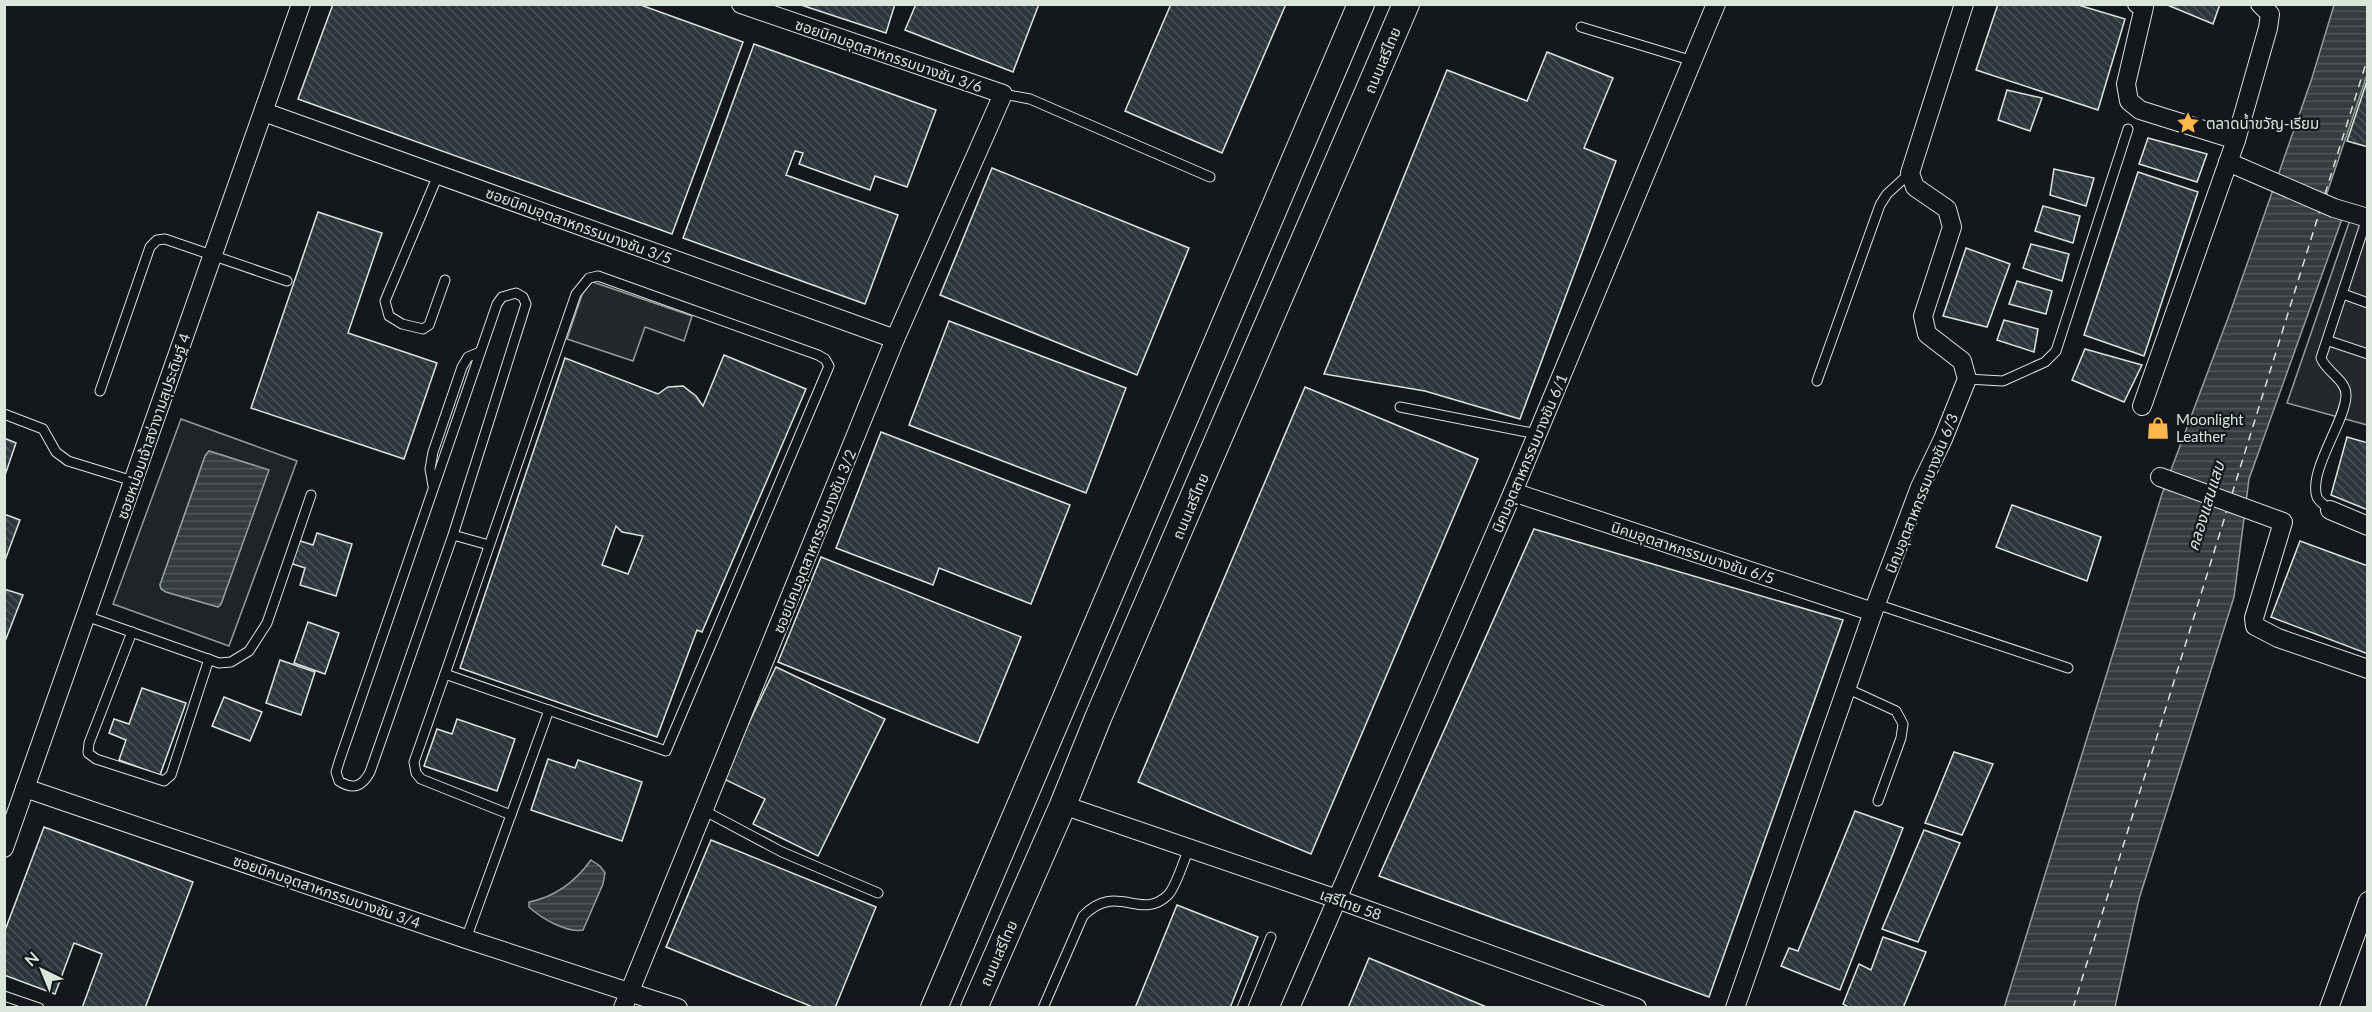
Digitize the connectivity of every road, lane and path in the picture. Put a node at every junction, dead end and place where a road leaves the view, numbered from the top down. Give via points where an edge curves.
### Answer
1 (301, 4) edge
2 (741, 4) edge
3 (1361, 4) edge
4 (1406, 4) edge
5 (1716, 4) edge
6 (1964, 4) edge
7 (2260, 4) edge
8 (2142, 5) edge
9 (1581, 27) dead end
10 (1693, 61) junction
11 (1003, 94) junction
12 (264, 112) junction
13 (2128, 129) dead end
14 (2236, 140) junction
15 (2228, 162) junction
16 (1910, 173) junction
17 (438, 175) junction
18 (1210, 177) dead end
19 (2367, 218) edge
20 (213, 254) junction
21 (445, 280) dead end
22 (287, 281) dead end
23 (2343, 294) junction
24 (2367, 303) edge
25 (895, 339) junction
26 (2329, 341) junction
27 (2367, 354) edge
28 (1967, 379) junction
29 (1817, 381) dead end
30 (100, 391) dead end
31 (2142, 406) dead end
32 (1400, 407) dead end
33 (4, 414) edge
34 (1537, 434) junction
35 (2161, 477) dead end
36 (134, 481) junction
37 (1513, 492) junction
38 (312, 495) dead end
39 (2330, 510) joint
40 (2367, 526) edge
41 (453, 535) junction
42 (489, 545) junction
43 (1874, 608) junction
44 (86, 616) junction
45 (132, 632) junction
46 (209, 659) junction
47 (2068, 668) dead end
48 (2367, 669) edge
49 (445, 674) junction
50 (1846, 688) junction
51 (549, 710) junction
52 (25, 788) junction
53 (1878, 801) dead end
54 (1063, 805) junction
55 (705, 811) junction
56 (511, 815) junction
57 (4, 848) edge
58 (1189, 848) junction
59 (878, 893) dead end
60 (1336, 899) junction
61 (2367, 901) edge
62 (1271, 937) dead end
63 (466, 939) junction
64 (630, 991) junction
65 (4, 996) edge
66 (39, 1008) edge
67 (623, 1008) edge
68 (678, 1008) edge
69 (934, 1008) edge
70 (974, 1008) edge
71 (1043, 1008) edge
72 (1242, 1008) edge
73 (1290, 1008) edge
74 (1637, 1008) edge
75 (1735, 1008) edge
76 (2329, 1008) edge

1 - 12 street, ซอยหม่อมเจ้าสง่างามสุประดิษฐ์ 4
2 - 11 street, ซอยนิคมอุตสาหกรรมบางชัน 3/6
3 - 69 main road
4 - 54 main road, ถนนเสรีไทย
5 - 10 street, นิคมอุตสาหกรรมบางชัน 6/1
6 - 16 street
7 - 14 street via 2270,14 2269,21
8 - 14 street via 2126,84 2128,101 2140,110
9 - 10 lane
10 - 34 street, นิคมอุตสาหกรรมบางชัน 6/1
11 - 18 lane via 1030,99
11 - 25 street, ซอยนิคมอุตสาหกรรมบางชัน 3/2
12 - 17 street, ซอยนิคมอุตสาหกรรมบางชัน 3/5
12 - 20 street, ซอยหม่อมเจ้าสง่างามสุประดิษฐ์ 4
13 - 28 lane via 2056,351 2045,362 2003,381
14 - 15 street
15 - 19 street via 2334,208
15 - 31 street
16 - 28 street via 1915,187 1947,208 1952,227 1923,315 1927,334 1962,361
16 - 29 lane via 1880,205
17 - 21 lane via 386,301 389,316 402,324 423,328 429,325
17 - 25 street, ซอยนิคมอุตสาหกรรมบางชัน 3/5
19 - 23 lane
20 - 22 lane
20 - 30 lane via 165,239 150,247
20 - 36 street, ซอยหม่อมเจ้าสง่างามสุประดิษฐ์ 4
23 - 24 lane
23 - 26 lane
25 - 55 street, ซอยนิคมอุตสาหกรรมบางชัน 3/2
26 - 27 lane
26 - 39 lane via 2322,358 2324,366 2342,384 2346,397 2316,486 2318,499
28 - 43 street, นิคมอุตสาหกรรมบางชัน 6/3
32 - 34 lane
33 - 36 lane via 43,429 56,452 68,461
34 - 37 street, นิคมอุตสาหกรรมบางชัน 6/1
35 - 48 street via 2283,522 2254,618 2255,626
36 - 44 street, ซอยหม่อมเจ้าสง่างามสุประดิษฐ์ 4
37 - 43 street, นิคมอุตสาหกรรมบางชัน 6/5
37 - 60 street, นิคมอุตสาหกรรมบางชัน 6/1
38 - 46 lane via 267,622 249,651 231,662
39 - 40 street
41 - 41 lane via 370,772 365,782 348,787 339,781 336,772 434,488 430,469 433,452 462,367 468,357 480,352 497,304 510,293 523,297 526,304
41 - 42 lane
42 - 49 lane
42 - 51 lane via 576,294 589,278 598,276 807,351 825,359 829,366 666,750
43 - 47 lane
43 - 50 street, นิคมอุตสาหกรรมบางชัน 6/3
44 - 45 lane
44 - 52 street, ซอยหม่อมเจ้าสง่างามสุประดิษฐ์ 4
45 - 46 lane
45 - 46 lane via 89,743 88,753 96,759 164,781 171,775
49 - 51 lane
49 - 56 lane via 414,762 416,773 422,779
50 - 53 lane via 1896,711 1903,724
50 - 75 street, นิคมอุตสาหกรรมบางชัน 6/3
51 - 56 lane
52 - 57 street, ซอยหม่อมเจ้าสง่างามสุประดิษฐ์ 4
52 - 63 street, ซอยนิคมอุตสาหกรรมบางชัน 3/4
54 - 58 street, เสรีไทย 58
54 - 70 main road, ถนนเสรีไทย
55 - 59 lane via 782,852
55 - 64 street, ซอยนิคมอุตสาหกรรมบางชัน 3/2
56 - 63 lane
58 - 60 street, เสรีไทย 58
58 - 71 lane via 1170,894 1156,903 1143,905 1112,899 1094,904 1083,915
60 - 73 street, นิคมอุตสาหกรรมบางชัน 6/1
60 - 74 street, เสรีไทย 58
61 - 76 street
62 - 72 lane
63 - 64 street, ซอยนิคมอุตสาหกรรมบางชัน 3/4
64 - 67 street, ซอยนิคมอุตสาหกรรมบางชัน 3/2
64 - 68 street, ซอยนิคมอุตสาหกรรมบางชัน 3/4
65 - 66 lane

